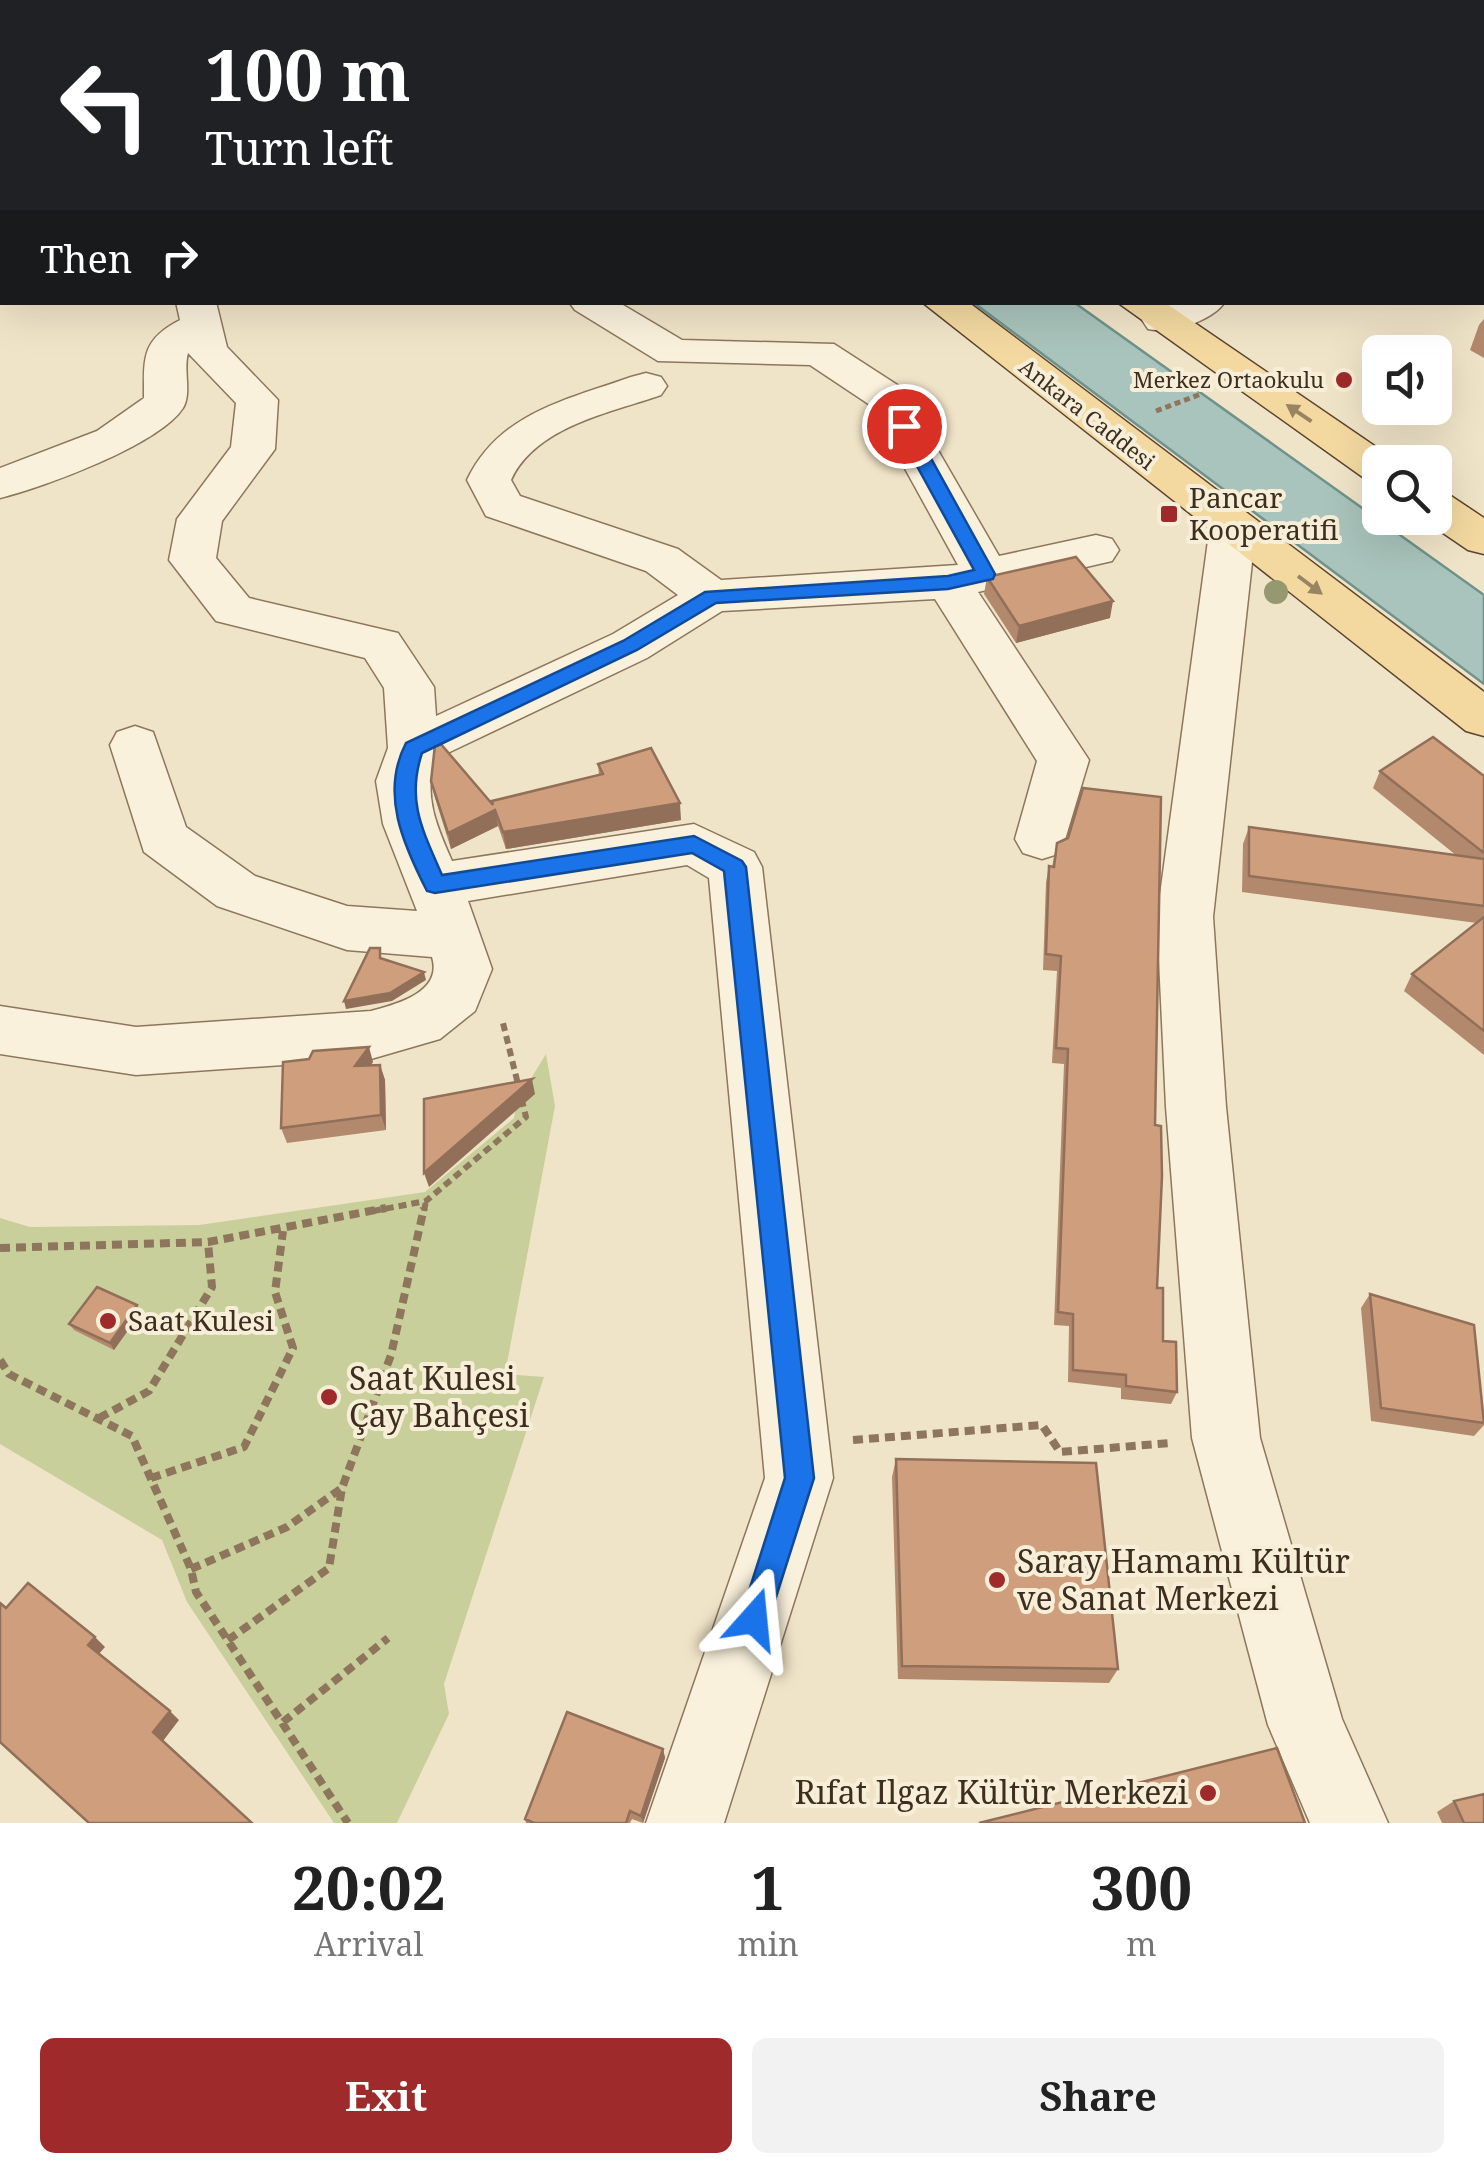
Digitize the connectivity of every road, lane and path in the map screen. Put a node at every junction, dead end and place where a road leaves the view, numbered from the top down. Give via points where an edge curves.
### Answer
1 (593, 305) edge
2 (946, 305) edge
3 (1187, 305) edge
4 (1150, 311) edge
5 (198, 314) edge
6 (646, 386) dead end
7 (1202, 393) dead end
8 (1149, 414) dead end
9 (1362, 456) edge
10 (0, 484) edge
11 (1452, 517) edge
12 (1232, 526) junction
13 (1484, 539) edge
14 (1096, 550) dead end
15 (967, 578) junction
16 (712, 596) junction
17 (1484, 718) edge
18 (135, 744) dead end
19 (413, 748) junction
20 (1042, 840) dead end
21 (450, 930) junction
22 (0, 1030) edge
23 (426, 1201) junction
24 (283, 1231) junction
25 (208, 1242) junction
26 (0, 1248) edge
27 (0, 1360) edge
28 (792, 1410) junction
29 (98, 1419) junction
30 (1226, 1438) junction
31 (151, 1478) junction
32 (342, 1488) junction
33 (191, 1569) junction
34 (388, 1638) dead end
35 (228, 1640) junction
36 (283, 1722) junction
37 (348, 1823) edge
38 (685, 1823) edge
39 (1348, 1823) edge

1 - 15 street via 673,352 819,353 887,397
2 - 12 main road, Ankara Caddesi
3 - 4 street
9 -> 4 main road
5 - 10 street via 172,340 166,403 112,441
5 - 19 street via 207,351 258,400 253,449 200,518 192,560 233,610 380,645 409,687
6 - 16 street via 524,434 494,461 489,480 502,506 662,560
7 - 8 path
11 - 13 main road
12 -> 17 main road, Ankara Caddesi
12 - 30 street via 1185,916
14 - 15 street
15 - 16 street
15 - 20 street via 1063,760
16 - 19 street via 630,646
18 - 21 street via 163,838 236,891 348,928
19 - 21 street via 402,782 409,824
21 - 22 street via 456,994 420,1022 371,1035 136,1051
21 - 23 path via 492,978 526,1117
21 - 28 street via 694,844 734,867
23 - 24 path
23 - 32 path via 391,1355
24 - 25 path
24 - 31 path via 275,1292 293,1348 244,1447
25 - 26 path
25 - 29 path via 212,1287 150,1391
27 - 29 path via 10,1374
28 - 30 path via 849,1410 852,1440 1042,1425 1060,1452
28 - 38 street via 800,1478
29 - 31 path via 132,1436
30 - 39 street via 1306,1725
31 - 33 path
32 - 33 path via 287,1527
32 - 35 path via 329,1568
33 - 35 path via 196,1592
34 - 36 path
35 - 36 path
36 - 37 path

